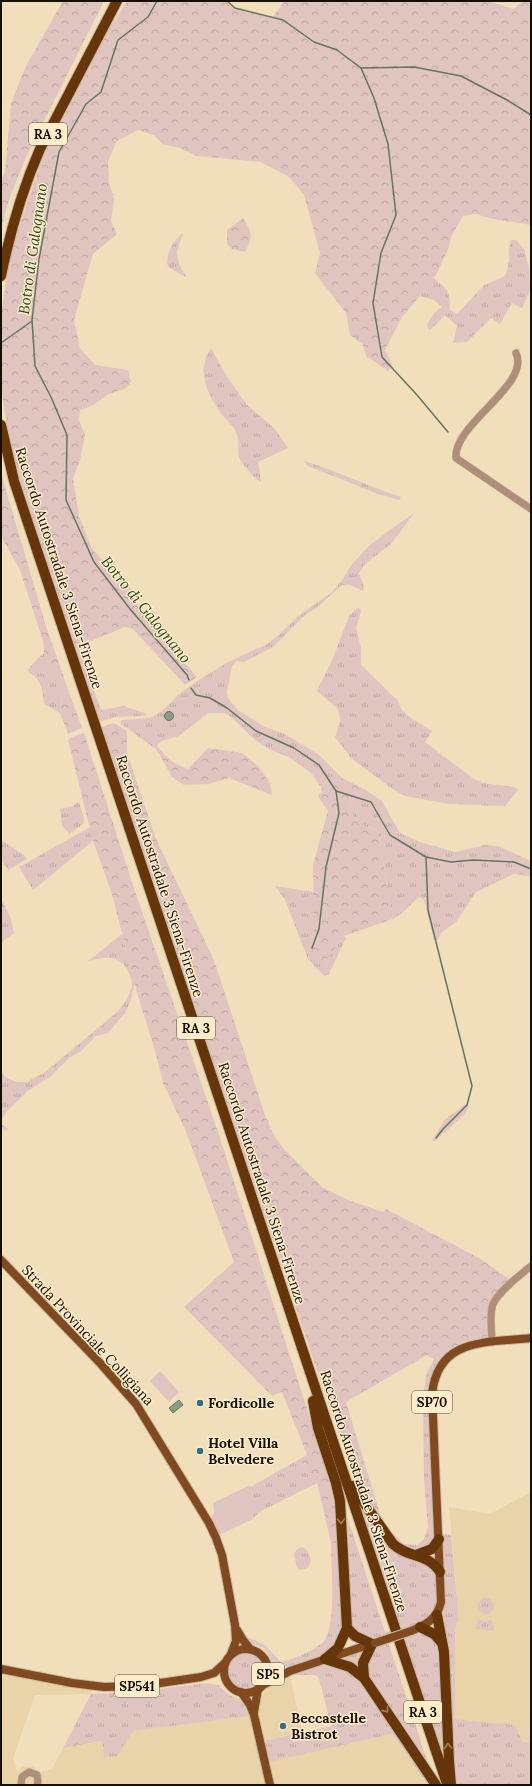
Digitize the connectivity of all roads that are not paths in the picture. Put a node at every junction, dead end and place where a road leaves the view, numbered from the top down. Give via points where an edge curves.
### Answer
1 (110, 1) edge
2 (117, 1) edge
3 (122, 1) edge
4 (109, 17) junction
5 (1, 244) edge
6 (1, 276) edge
7 (516, 354) dead end
8 (1, 425) edge
9 (1, 456) edge
10 (531, 509) edge
11 (1, 1260) edge
12 (531, 1266) edge
13 (531, 1338) edge
14 (492, 1342) junction
15 (317, 1402) junction
16 (439, 1539) junction
17 (416, 1555) junction
18 (440, 1572) junction
19 (437, 1614) junction
20 (236, 1625) junction
21 (347, 1628) junction
22 (416, 1629) junction
23 (394, 1636) junction
24 (374, 1643) junction
25 (444, 1647) junction
26 (250, 1649) junction
27 (231, 1654) junction
28 (325, 1659) junction
29 (225, 1664) junction
30 (268, 1667) junction
31 (1, 1669) edge
32 (290, 1671) junction
33 (201, 1677) junction
34 (364, 1678) junction
35 (228, 1683) junction
36 (260, 1687) junction
37 (241, 1692) junction
38 (254, 1715) junction
39 (21, 1785) edge
40 (37, 1785) edge
41 (270, 1785) edge
42 (436, 1785) edge
43 (441, 1785) edge
44 (447, 1785) edge
45 (452, 1785) edge

1 - 5 highway, RA 3 via 21,177
2 - 4 highway, RA 3
3 - 4 highway
4 - 6 highway, RA 3 via 40,149 12,227
7 - 10 street via 519,360 510,382 469,429 457,449 456,458
8 - 15 highway, Raccordo Autostradale 3 Siena-Firenze / RA 3 via 14,481
9 - 15 highway, Raccordo Autostradale 3 Siena-Firenze / RA 3 via 7,481
11 - 20 main road, Strada Provinciale Colligiana / SP5 via 124,1388 148,1420 216,1538
12 - 14 street via 499,1295 493,1304
13 - 14 main road, SP70
14 - 16 main road, SP70 via 456,1350 440,1365 435,1379 432,1394
15 - 17 highway via 330,1418 357,1494 393,1544 402,1551
15 -> 21 highway via 318,1428 340,1501
15 - 23 highway, Raccordo Autostradale 3 Siena-Firenze / RA 3
16 - 17 highway via 432,1549
16 - 18 main road, SP70
17 - 18 highway via 432,1562
18 - 19 main road, SP70 via 441,1599
19 - 22 main road via 430,1622
19 - 25 highway
20 - 26 main road, Strada Provinciale Colligiana / SP5 via 240,1636
20 - 27 main road, Strada Provinciale Colligiana / SP5 via 236,1641
21 - 24 highway via 358,1638
21 - 28 highway via 338,1648
22 - 24 main road, bridge
22 - 25 highway via 436,1636
23 - 43 highway, Raccordo Autostradale 3 Siena-Firenze / RA 3
23 - 44 highway, Raccordo Autostradale 3 Siena-Firenze / RA 3
24 - 28 main road
24 - 34 highway via 363,1663
45 -> 25 highway via 449,1768
26 - 27 main road, SP5
26 - 30 main road, SP5 via 260,1654
27 - 29 main road, SP5
28 - 32 main road
28 - 34 highway via 350,1667
29 - 33 main road, SP541 via 214,1673
29 - 35 main road via 224,1671
30 - 32 main road via 276,1671
30 - 36 main road, SP5 via 268,1675
31 - 33 main road, SP541 via 72,1684 104,1687 140,1686
32 - 36 main road
33 - 35 main road, SP541 via 216,1678
34 -> 42 highway
35 - 37 main road, SP5 via 233,1689
36 - 37 main road, SP5 via 250,1693
36 - 38 main road, SP5 via 254,1703
37 - 38 main road, SP5
38 - 41 main road, SP5
39 - 40 street via 22,1777 29,1772 37,1775

